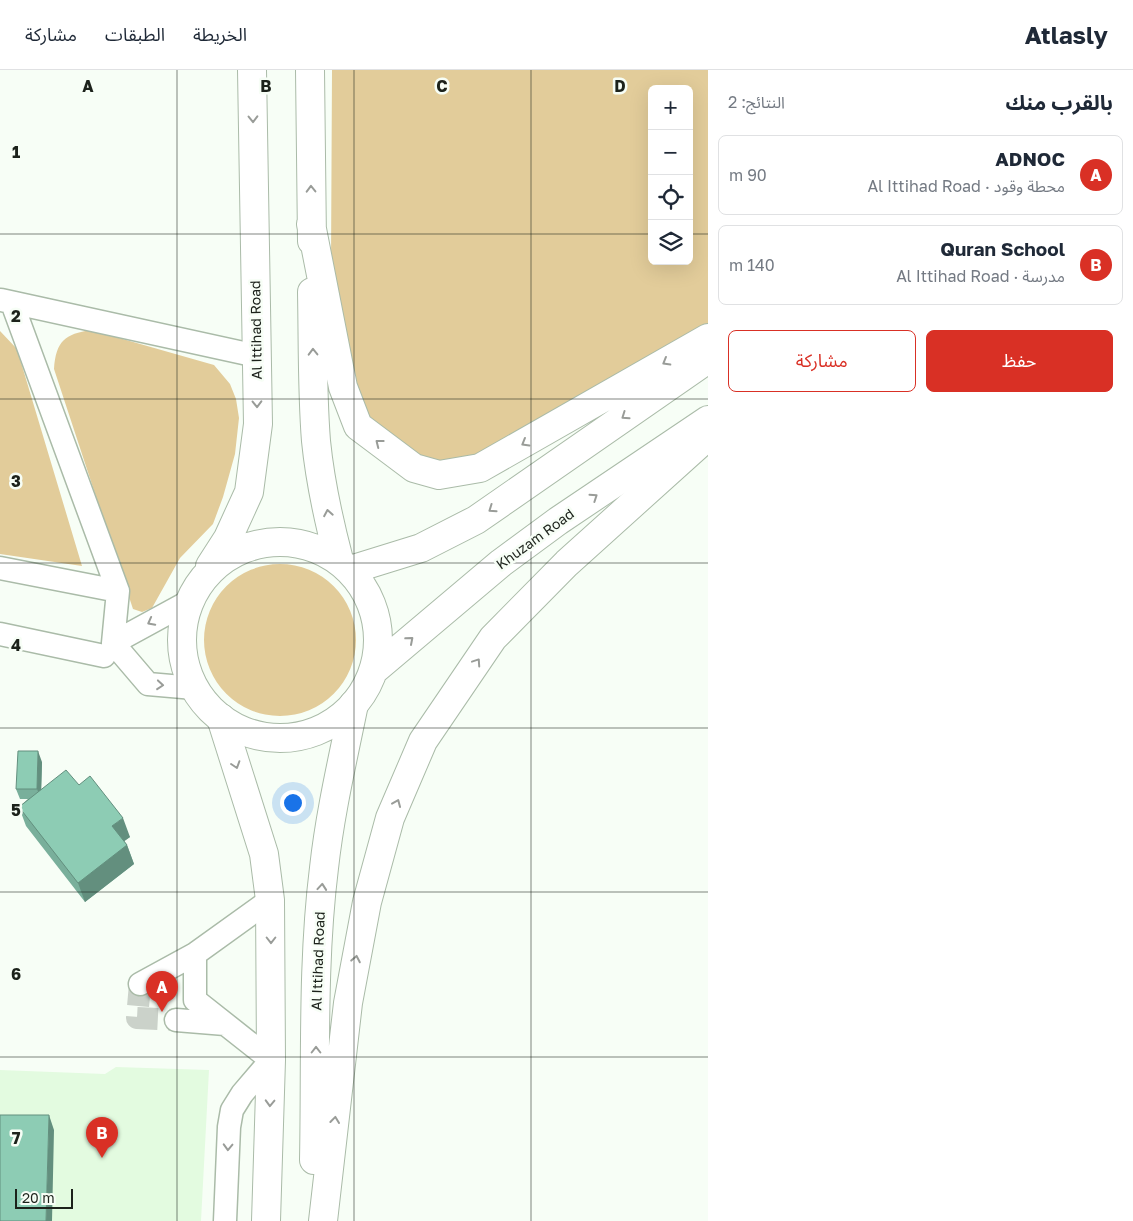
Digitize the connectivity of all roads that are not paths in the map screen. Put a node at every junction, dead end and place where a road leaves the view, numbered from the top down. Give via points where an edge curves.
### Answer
1 (252, 70) edge
2 (310, 70) edge
3 (312, 224) junction
4 (6, 302) edge
5 (708, 338) edge
6 (256, 356) junction
7 (708, 358) edge
8 (708, 420) edge
9 (708, 436) edge
10 (345, 565) junction
11 (0, 568) edge
12 (204, 578) junction
13 (118, 591) junction
14 (190, 601) junction
15 (0, 634) edge
16 (108, 649) junction
17 (373, 671) junction
18 (194, 688) junction
19 (354, 704) junction
20 (221, 718) junction
21 (270, 900) junction
22 (195, 954) junction
23 (140, 984) dead end
24 (176, 1020) tunnel mouth
25 (225, 1024) junction
26 (271, 1060) junction
27 (226, 1221) edge
28 (266, 1221) edge
29 (313, 1221) edge
30 (323, 1221) edge

1 -> 6 main road, Al Ittihad Road
3 -> 2 main road
5 -> 3 main road via 480,468 440,475 414,468 358,426 343,387
10 -> 3 main road via 333,536 316,442
4 - 6 lane
4 - 13 lane
6 -> 12 main road, Al Ittihad Road via 258,424 249,492 228,538
7 -> 10 main road via 476,520 421,548
17 -> 8 main road, Khuzam Road via 501,563 558,520
30 -> 9 main road via 348,1003 367,902 390,818 424,741 493,638 568,563
10 - 12 main road via 313,546 283,541 253,545 226,558
10 - 17 main road via 366,592 376,618 378,645
11 - 13 lane
12 - 14 main road
13 - 16 lane
14 -> 16 lane
14 - 18 main road via 182,630 184,660
15 - 16 lane
16 -> 18 lane via 148,684
17 - 19 main road
18 - 20 main road
19 - 20 main road via 332,723 305,735 276,738 256,734
29 -> 19 main road, Al Ittihad Road via 317,947 324,867
20 -> 21 main road via 264,854
21 - 22 lane
21 -> 26 main road
22 - 23 lane
22 - 25 lane via 195,1000
24 - 25 lane
25 - 26 lane
26 -> 27 lane via 236,1101 230,1118
26 -> 28 main road

